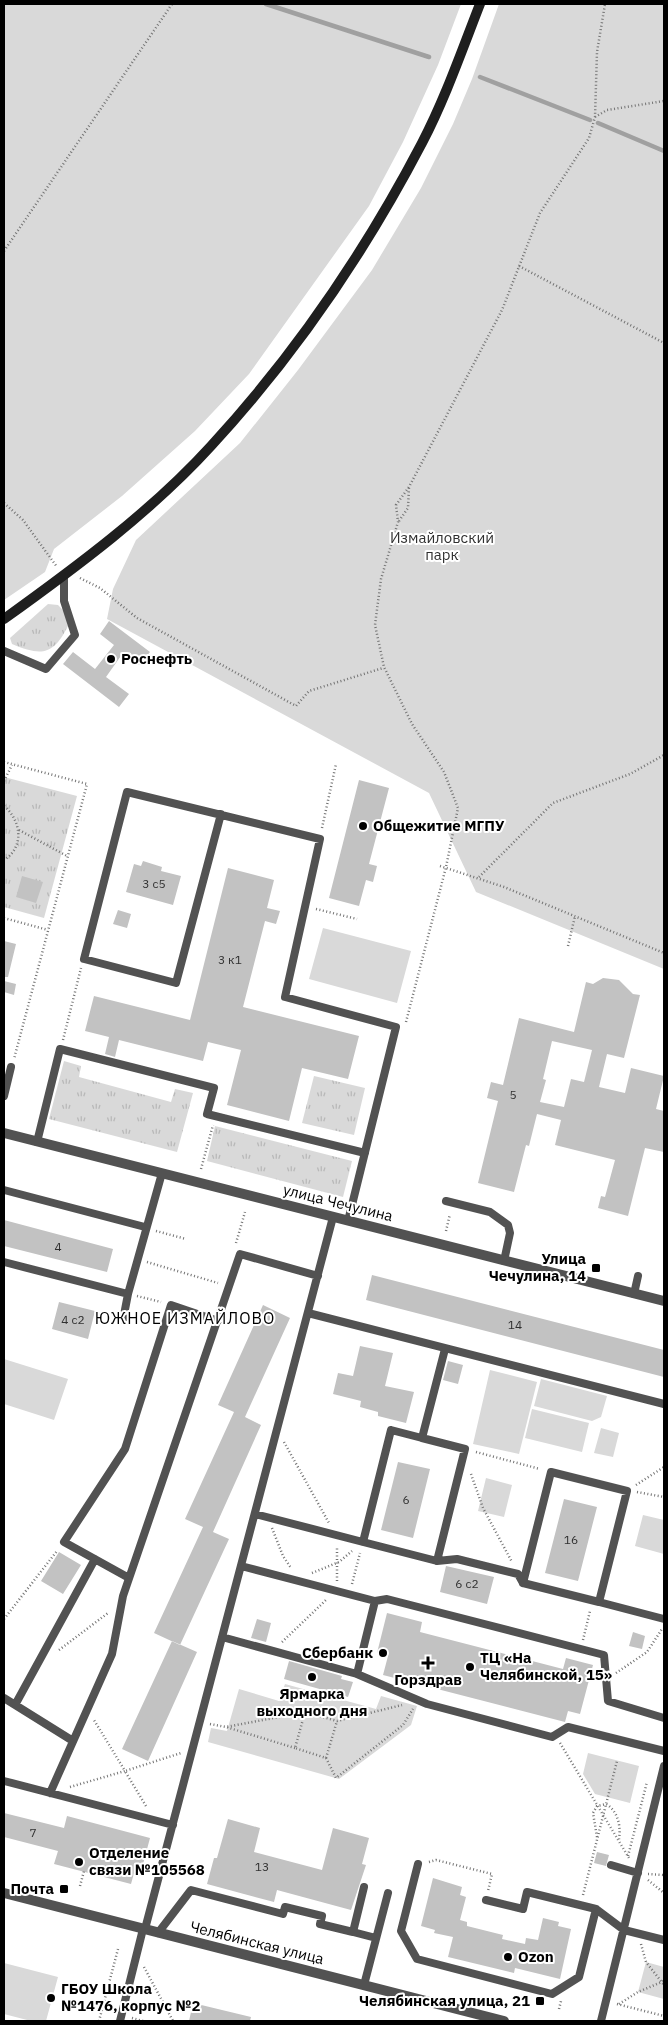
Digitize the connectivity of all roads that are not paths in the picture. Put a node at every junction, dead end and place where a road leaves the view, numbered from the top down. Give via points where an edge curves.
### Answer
1 (480, 4) edge
2 (64, 576) junction
3 (4, 619) edge
4 (4, 651) edge
5 (221, 814) junction
6 (11, 1067) road end
7 (4, 1096) edge
8 (4, 1134) edge
9 (37, 1142) junction
10 (365, 1154) junction
11 (162, 1173) junction
12 (4, 1190) edge
13 (449, 1202) road end
14 (333, 1217) junction
15 (348, 1221) junction
16 (145, 1227) junction
17 (504, 1261) junction
18 (4, 1262) edge
19 (318, 1276) junction
20 (638, 1276) dead end
21 (128, 1294) junction
22 (634, 1294) junction
23 (664, 1302) edge
24 (308, 1314) junction
25 (122, 1320) dead end
26 (218, 1321) junction
27 (445, 1349) junction
28 (664, 1404) edge
29 (422, 1438) junction
30 (255, 1514) junction
31 (363, 1542) junction
32 (95, 1559) junction
33 (437, 1561) junction
34 (241, 1566) junction
35 (129, 1578) junction
36 (523, 1583) junction
37 (375, 1601) junction
38 (596, 1601) junction
39 (664, 1618) edge
40 (222, 1636) junction
41 (357, 1674) junction
42 (4, 1698) edge
43 (15, 1705) junction
44 (664, 1718) edge
45 (73, 1740) junction
46 (664, 1751) edge
47 (664, 1766) edge
48 (4, 1781) edge
49 (50, 1793) junction
50 (173, 1825) junction
51 (165, 1852) junction
52 (174, 1854) dead end
53 (418, 1864) road end
54 (611, 1865) dead end
55 (638, 1872) junction
56 (364, 1887) dead end
57 (4, 1893) edge
58 (388, 1893) dead end
59 (486, 1900) road end
60 (596, 1910) junction
61 (144, 1929) junction
62 (624, 1930) junction
63 (352, 1932) junction
64 (158, 1933) junction
65 (376, 1938) junction
66 (664, 1940) edge
67 (364, 1985) junction
68 (120, 2021) edge
69 (504, 2021) edge
70 (601, 2021) edge

1 - 2 main road via 423,142 340,281 267,382 210,448 138,516
2 - 3 main road
2 - 4 lane via 64,601 75,635 46,669
5 - 5 lane via 127,792 84,959 176,983
5 - 10 lane via 320,839 285,997 396,1028
6 - 7 lane
8 - 9 street, улица Чечулина
9 - 10 lane via 60,1049 214,1088 207,1114
9 - 11 street, улица Чечулина
10 - 15 lane
11 - 14 street, улица Чечулина
11 - 16 lane
12 - 16 lane
13 - 17 lane via 490,1212 508,1225 510,1233
14 - 15 street, улица Чечулина
14 - 19 lane
15 - 17 street, улица Чечулина
16 - 21 lane
17 - 22 street, улица Чечулина
18 - 21 lane
19 - 24 lane
19 - 26 lane via 240,1254
20 - 22 lane
21 - 25 lane
22 - 23 street, улица Чечулина
24 - 27 lane
24 - 30 lane
26 - 32 lane via 171,1305 126,1450 64,1542
26 - 35 lane
27 - 28 lane
27 - 29 lane
29 - 31 lane via 391,1430
29 - 33 lane via 464,1451
30 - 31 lane
30 - 34 lane
31 - 33 lane
32 - 35 lane
32 - 43 lane
33 - 36 lane via 457,1559 518,1574
34 - 37 lane
34 - 40 lane
35 - 45 lane via 112,1654
36 - 38 lane
36 - 38 lane via 551,1472 627,1491
37 - 41 lane
37 - 44 lane via 387,1599 604,1655 608,1701
38 - 39 lane
40 - 41 lane
40 - 50 lane
41 - 46 lane via 418,1701 552,1737 568,1727
42 - 43 lane
43 - 45 lane
45 - 49 lane
47 - 55 lane
48 - 49 lane
49 - 50 lane
50 - 51 lane
51 - 52 lane
51 - 61 lane
53 - 60 lane via 401,1931 417,1958 552,1994 579,1977
54 - 55 lane
55 - 62 lane
56 - 63 lane
57 - 61 street, Челябинская улица
58 - 65 lane
59 - 60 lane via 523,1908 526,1892
60 - 62 lane
61 - 64 street, Челябинская улица
61 - 68 lane
62 - 66 lane
62 - 70 lane
63 - 64 lane via 320,1924 322,1916 304,1911 285,1907 283,1914 191,1890
63 - 65 lane
64 - 67 street, Челябинская улица
65 - 67 lane
67 - 69 street, Челябинская улица

